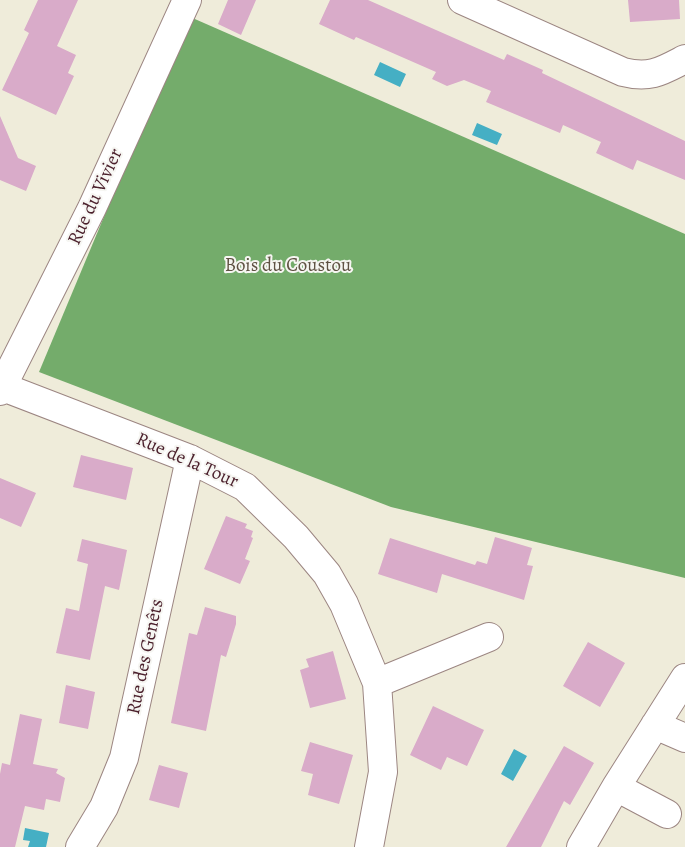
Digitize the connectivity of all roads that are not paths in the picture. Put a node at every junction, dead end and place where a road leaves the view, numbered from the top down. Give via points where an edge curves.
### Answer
1 (187, 0) edge
2 (462, 0) edge
3 (685, 59) edge
4 (1, 389) edge
5 (190, 459) junction
6 (489, 637) dead end
7 (685, 678) edge
8 (377, 683) junction
9 (655, 725) junction
10 (685, 738) edge
11 (616, 787) junction
12 (667, 814) dead end
13 (80, 847) edge
14 (369, 847) edge
15 (581, 847) edge

1 - 4 street, Rue du Vivier via 92,208
2 - 3 street via 636,76 654,74
4 - 5 street, Rue de la Tour
5 - 8 street, Rue de la Tour via 245,487 296,537 327,574 344,604
5 - 13 street, Rue des Genêts via 124,758 104,807
6 - 8 street
7 - 9 street
8 - 14 street, Rue de la Tour via 383,772
9 - 10 street
9 - 11 street
11 - 12 street
11 - 15 street

